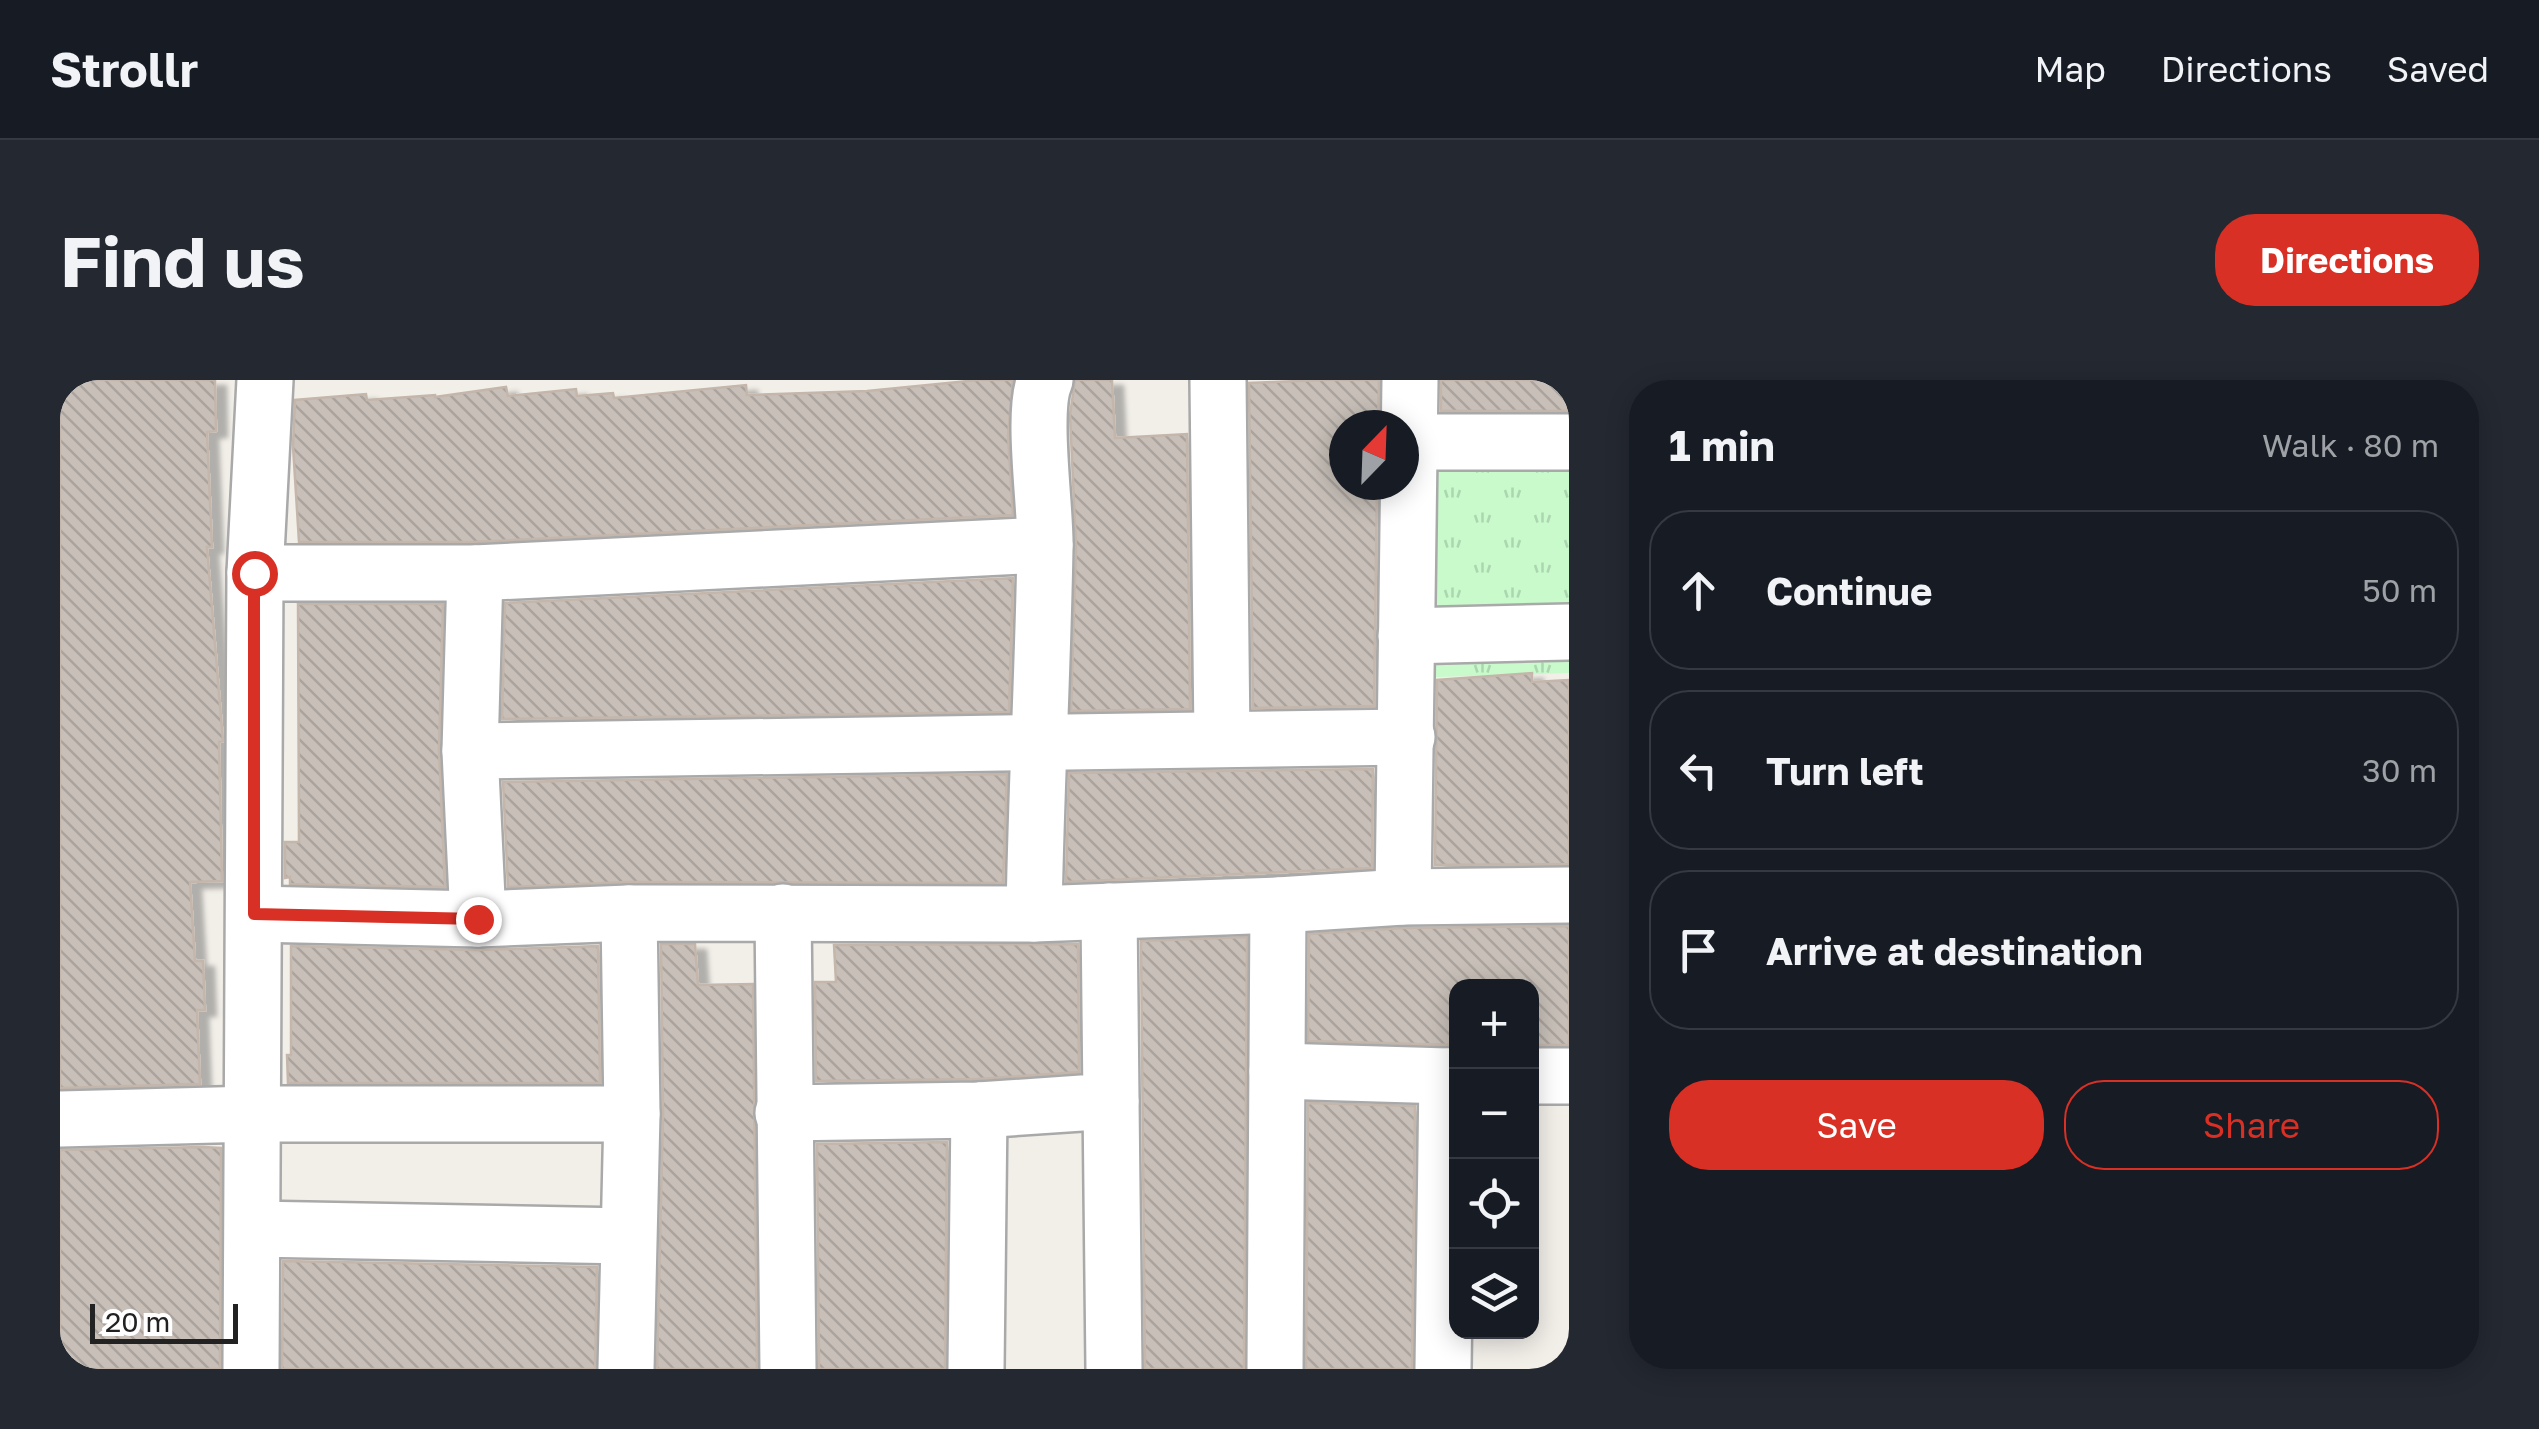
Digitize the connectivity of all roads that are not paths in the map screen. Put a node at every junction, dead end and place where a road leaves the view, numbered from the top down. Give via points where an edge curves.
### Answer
1 (265, 380) edge
2 (1046, 380) edge
3 (1218, 380) edge
4 (1410, 380) edge
5 (1410, 410) edge
6 (1419, 442) edge
7 (1569, 442) edge
8 (1408, 500) edge
9 (1045, 544) junction
10 (254, 573) junction
11 (475, 573) junction
12 (1569, 632) edge
13 (1406, 636) junction
14 (1407, 737) junction
15 (1222, 739) junction
16 (1037, 741) junction
17 (470, 751) junction
18 (1569, 896) edge
19 (1403, 897) junction
20 (1278, 906) junction
21 (1109, 911) junction
22 (783, 912) junction
23 (628, 913) junction
24 (254, 914) junction
25 (1034, 914) junction
26 (478, 919) junction
27 (1276, 1071) junction
28 (1449, 1076) edge
29 (1539, 1076) edge
30 (1569, 1076) edge
31 (1111, 1101) junction
32 (979, 1110) junction
33 (784, 1112) junction
34 (254, 1114) junction
35 (632, 1114) junction
36 (60, 1118) edge
37 (1449, 1159) edge
38 (254, 1229) junction
39 (628, 1236) junction
40 (251, 1369) edge
41 (626, 1369) edge
42 (788, 1369) edge
43 (976, 1369) edge
44 (1114, 1369) edge
45 (1275, 1369) edge
46 (1442, 1369) edge

1 - 10 street
2 - 9 street via 1040,408
3 - 15 street
4 - 5 street
6 - 7 street
8 - 13 street
9 - 11 street
9 - 16 street
10 - 11 street
10 - 24 street
11 - 17 street
12 - 13 street
13 - 14 street
14 - 15 street
14 - 19 street
15 - 16 street
16 - 17 street
16 - 25 street
17 - 26 street
18 - 19 street
19 - 20 street
20 - 21 street
20 - 27 street
21 - 25 street
21 - 31 street
22 - 23 street
22 - 25 street
22 - 33 street
23 - 26 street
23 - 35 street
24 - 26 street
24 - 34 street
27 - 28 street
27 - 45 street
29 - 30 street
31 - 32 street
31 - 44 street
32 - 33 street
32 - 43 street
33 - 42 street
34 - 35 street
34 - 36 street
34 - 38 street
35 - 39 street
37 - 46 street
38 - 39 street
38 - 40 street
39 - 41 street

